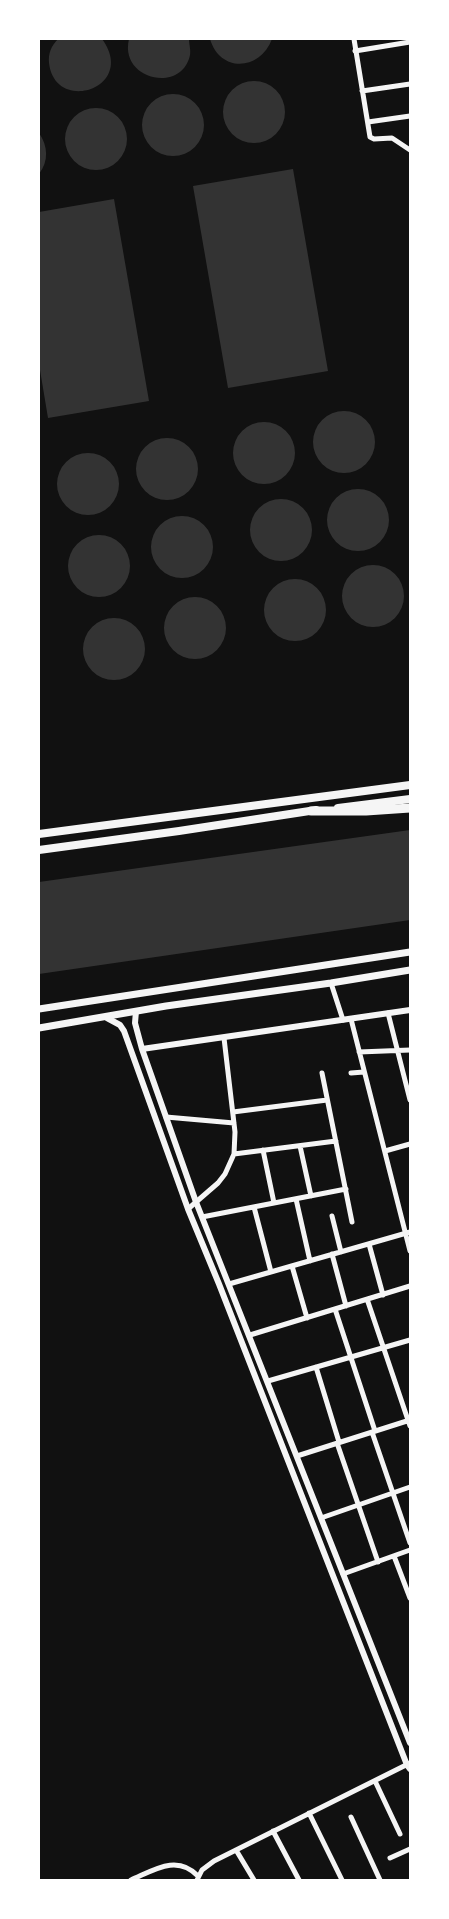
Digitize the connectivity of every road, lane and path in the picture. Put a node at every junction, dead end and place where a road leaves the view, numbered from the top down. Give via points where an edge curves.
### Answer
1 (354, 39) edge
2 (410, 42) edge
3 (355, 50) junction
4 (410, 84) edge
5 (362, 91) junction
6 (410, 116) edge
7 (368, 122) junction
8 (410, 150) edge
9 (410, 785) edge
10 (410, 799) edge
11 (410, 808) edge
12 (311, 811) junction
13 (39, 834) edge
14 (39, 850) edge
15 (410, 952) edge
16 (410, 970) edge
17 (331, 983) junction
18 (39, 1009) edge
19 (410, 1010) edge
20 (136, 1012) junction
21 (388, 1014) junction
22 (107, 1018) junction
23 (351, 1019) junction
24 (343, 1020) junction
25 (39, 1028) edge
26 (224, 1038) junction
27 (142, 1050) junction
28 (398, 1050) junction
29 (410, 1050) edge
30 (359, 1052) junction
31 (364, 1072) junction
32 (322, 1073) dead end
33 (351, 1073) dead end
34 (327, 1100) junction
35 (410, 1100) edge
36 (233, 1112) junction
37 (166, 1117) junction
38 (234, 1123) junction
39 (336, 1141) junction
40 (410, 1144) edge
41 (300, 1146) junction
42 (263, 1150) junction
43 (385, 1151) junction
44 (234, 1154) junction
45 (346, 1189) junction
46 (311, 1196) junction
47 (296, 1199) junction
48 (196, 1202) junction
49 (274, 1203) junction
50 (254, 1207) junction
51 (188, 1209) junction
52 (332, 1216) dead end
53 (202, 1217) junction
54 (352, 1222) dead end
55 (408, 1233) edge
56 (369, 1244) junction
57 (410, 1251) edge
58 (341, 1252) junction
59 (332, 1254) junction
60 (310, 1261) junction
61 (292, 1266) junction
62 (271, 1272) junction
63 (229, 1284) junction
64 (410, 1286) edge
65 (383, 1295) junction
66 (368, 1299) junction
67 (346, 1306) junction
68 (336, 1309) junction
69 (307, 1318) junction
70 (250, 1335) junction
71 (410, 1340) edge
72 (384, 1348) junction
73 (351, 1357) junction
74 (316, 1367) junction
75 (268, 1381) junction
76 (410, 1422) edge
77 (373, 1431) junction
78 (338, 1442) junction
79 (297, 1456) junction
80 (410, 1487) edge
81 (393, 1493) junction
82 (358, 1505) junction
83 (321, 1518) junction
84 (410, 1543) edge
85 (410, 1550) edge
86 (394, 1556) junction
87 (378, 1562) junction
88 (343, 1574) junction
89 (410, 1598) edge
90 (410, 1743) edge
91 (409, 1766) edge
92 (375, 1781) junction
93 (309, 1814) junction
94 (351, 1817) dead end
95 (273, 1831) junction
96 (400, 1834) dead end
97 (236, 1850) junction
98 (409, 1852) edge
99 (390, 1858) dead end
100 (197, 1878) edge
101 (132, 1880) edge
102 (254, 1880) edge
103 (299, 1880) edge
104 (342, 1880) edge
105 (380, 1880) edge

1 - 3 street
2 - 3 street
3 - 5 street
4 - 5 street
5 - 7 street
6 - 7 street
7 - 8 street via 372,138 392,138
9 - 13 main road
10 - 12 main road
11 - 12 highway
12 - 14 main road
15 - 18 main road
16 - 17 main road
17 - 20 main road
17 - 24 street
19 - 21 street
20 - 22 main road
20 - 27 street via 135,1023
21 - 23 street
21 - 28 street
22 - 25 main road
22 - 51 street via 124,1031
23 - 24 street
23 - 30 street
24 - 26 street
26 - 27 street
26 - 36 street
27 - 37 street
28 - 29 street
28 - 30 street
28 - 35 street
30 - 31 street
31 - 33 street
31 - 43 street
32 - 34 street
34 - 36 street
34 - 39 street
36 - 38 street
37 - 38 street
37 - 48 street
38 - 44 street
39 - 41 street
39 - 45 street
40 - 43 street
41 - 42 street
41 - 46 street
42 - 44 street
42 - 49 street
43 - 55 street
44 - 48 street via 225,1174
45 - 46 street
45 - 54 street
46 - 47 street
47 - 49 street
47 - 60 street
48 - 51 street
48 - 53 street
49 - 50 street
50 - 53 street
50 - 62 street
51 - 91 street
52 - 58 street
53 - 63 street
55 - 56 street
55 - 57 street
56 - 58 street
56 - 65 street
58 - 59 street
59 - 60 street
59 - 67 street
60 - 61 street
61 - 62 street
61 - 69 street
62 - 63 street
63 - 70 street
64 - 65 street
65 - 66 street
66 - 67 street
66 - 72 street
67 - 68 street
68 - 69 street
68 - 73 street
69 - 70 street
70 - 75 street
71 - 72 street
72 - 73 street
72 - 76 street
73 - 74 street
73 - 77 street
74 - 75 street
74 - 78 street
75 - 79 street
76 - 77 street
77 - 78 street
77 - 81 street
78 - 79 street
78 - 82 street
79 - 83 street
80 - 81 street
81 - 82 street
81 - 84 street
82 - 83 street
82 - 87 street
83 - 88 street
85 - 86 street
86 - 87 street
86 - 89 street
87 - 88 street
88 - 90 street
91 - 92 street
92 - 93 street
92 - 96 street
93 - 95 street
93 - 104 street
94 - 105 street
95 - 97 street
95 - 103 street
97 - 100 street via 208,1865
97 - 102 street
98 - 99 street
100 - 101 street via 187,1867 174,1864 160,1866

